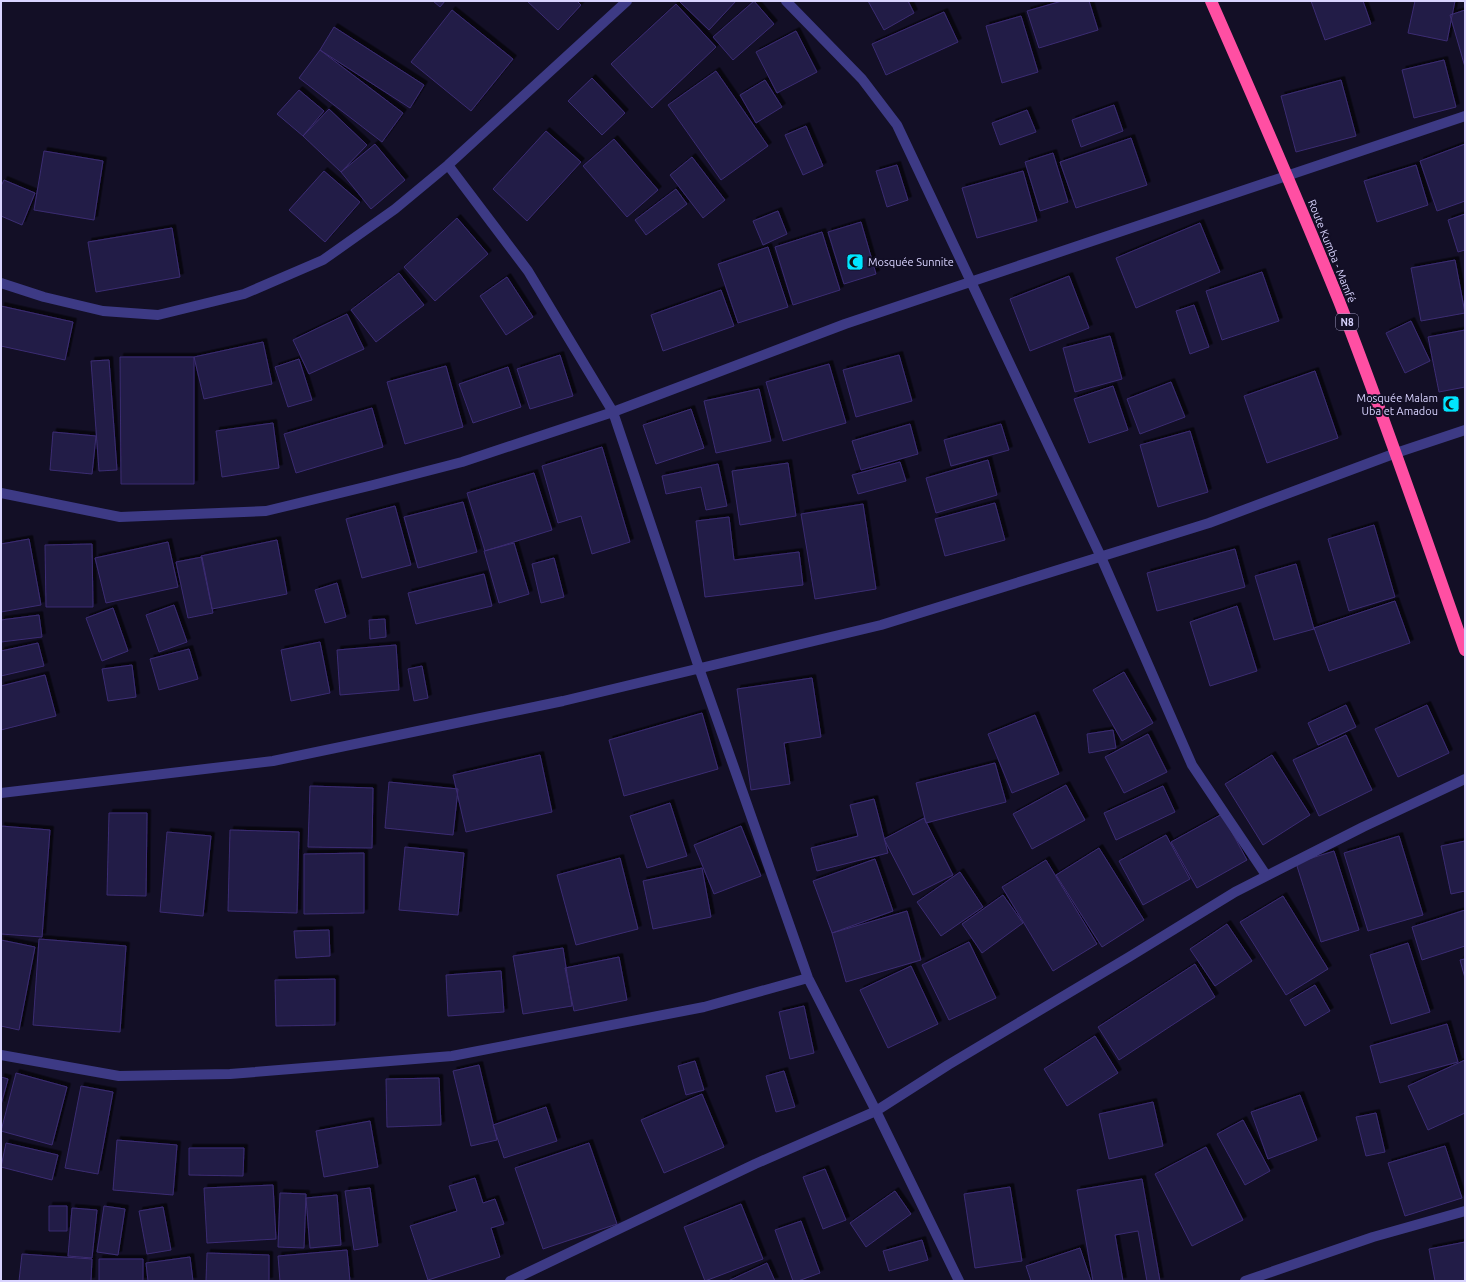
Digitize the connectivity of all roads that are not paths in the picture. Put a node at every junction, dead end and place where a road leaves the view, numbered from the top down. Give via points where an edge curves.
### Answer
1 (627, 1) edge
2 (786, 1) edge
3 (1211, 1) edge
4 (1465, 116) edge
5 (448, 165) junction
6 (1288, 176) junction
7 (1, 282) edge
8 (971, 282) junction
9 (613, 412) junction
10 (1465, 430) edge
11 (1396, 453) junction
12 (1, 493) edge
13 (1101, 557) junction
14 (1465, 650) edge
15 (699, 668) junction
16 (1465, 779) edge
17 (1, 793) edge
18 (1266, 875) junction
19 (808, 978) junction
20 (1, 1055) edge
21 (876, 1111) junction
22 (1465, 1211) edge
23 (510, 1281) edge
24 (959, 1281) edge
25 (1245, 1281) edge

1 - 5 street
2 - 8 street via 862,80 897,125
3 - 6 highway, Route Kumba - Mamfé / N8
4 - 6 street
5 - 7 street via 395,209 323,260 244,294 158,315 102,311 44,297
5 - 9 street via 528,271
6 - 8 street
6 - 11 highway, Route Kumba - Mamfé / N8
8 - 9 street via 846,324
8 - 13 street
9 - 12 street via 462,462 266,511 120,517
9 - 15 street
10 - 11 street
11 - 13 street via 1209,523
11 - 14 highway, Route Kumba - Mamfé / N8
13 - 15 street via 881,625
13 - 18 street via 1192,764
15 - 17 street via 563,701 273,760
15 - 19 street
16 - 18 street
18 - 21 street
19 - 20 street via 704,1006 452,1056 230,1074 119,1076
19 - 21 street
21 - 23 street via 756,1164
21 - 24 street
22 - 25 street via 1373,1238

